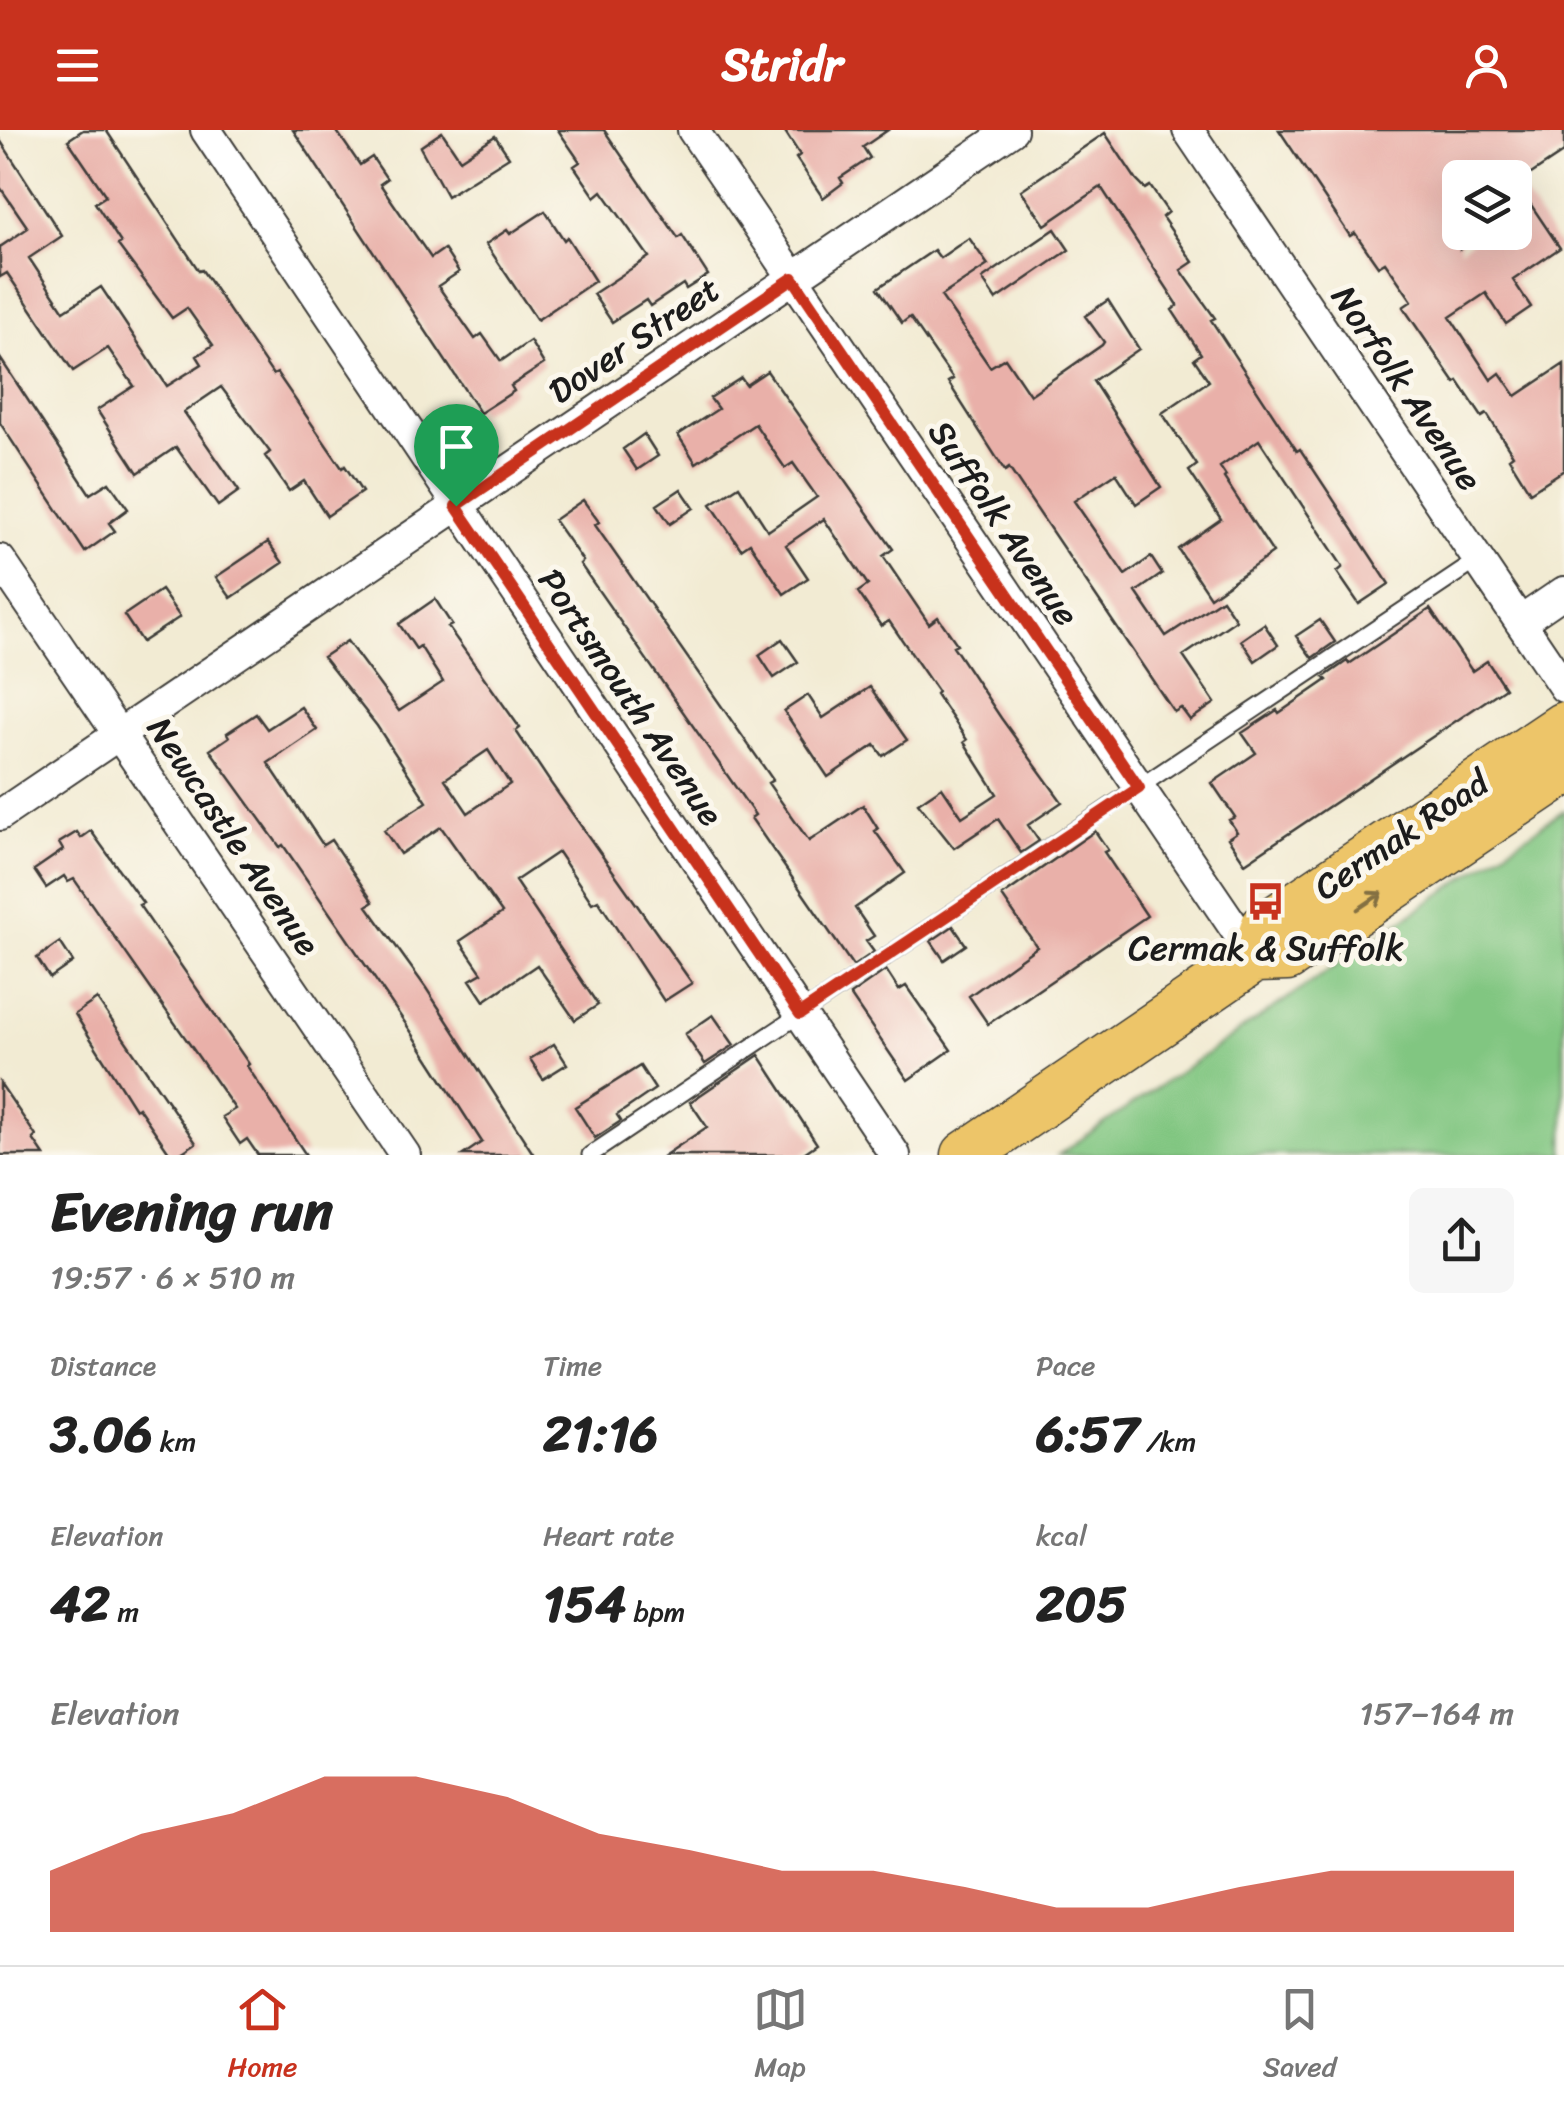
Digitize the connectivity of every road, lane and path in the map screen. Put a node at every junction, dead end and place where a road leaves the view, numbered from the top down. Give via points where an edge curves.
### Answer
1 (206, 130) edge
2 (693, 130) edge
3 (1012, 130) edge
4 (1188, 130) edge
5 (793, 278) junction
6 (456, 506) junction
7 (0, 560) edge
8 (1478, 560) junction
9 (1564, 592) edge
10 (1520, 622) junction
11 (1564, 686) edge
12 (1564, 726) edge
13 (119, 734) junction
14 (1564, 771) edge
15 (1139, 788) junction
16 (0, 815) edge
17 (1254, 958) junction
18 (800, 1014) junction
19 (405, 1155) edge
20 (590, 1155) edge
21 (895, 1155) edge
22 (966, 1155) edge

1 - 6 street, Portsmouth Avenue
2 - 5 street, Suffolk Avenue
3 - 5 street, Dover Street
4 - 8 street, Norfolk Avenue
5 - 6 street, Dover Street
5 - 15 street, Suffolk Avenue
6 - 13 street, Dover Street
6 - 18 street, Portsmouth Avenue
7 - 13 street, Newcastle Avenue
8 - 10 street, Norfolk Avenue
8 - 15 lane
9 - 10 street
10 - 11 street, Norfolk Avenue
12 - 17 main road, Cermak Road via 1265,927
13 - 16 street, Dover Street
13 - 19 street, Newcastle Avenue
17 -> 14 main road, Cermak Road via 1287,958
15 - 17 street, Suffolk Avenue
15 - 18 lane
17 - 22 main road, Cermak Road
18 - 20 lane
18 - 21 street, Portsmouth Avenue

